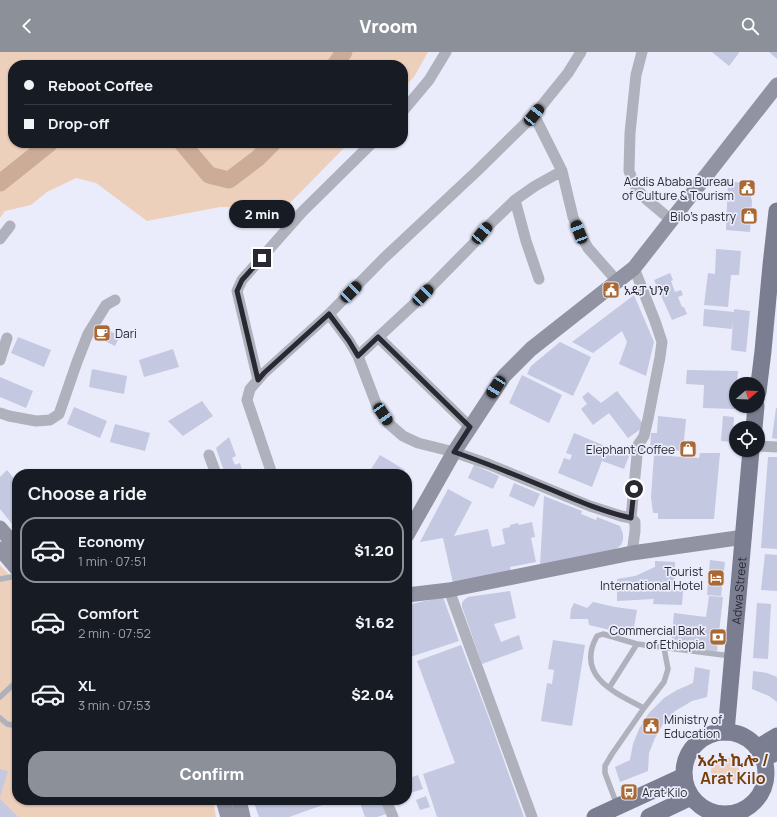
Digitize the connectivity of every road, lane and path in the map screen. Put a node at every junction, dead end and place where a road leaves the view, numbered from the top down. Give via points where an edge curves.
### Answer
1 (446, 52) edge
2 (581, 52) edge
3 (642, 52) edge
4 (777, 84) edge
5 (408, 106) edge
6 (534, 115) junction
7 (367, 148) edge
8 (562, 170) junction
9 (515, 200) junction
10 (777, 211) edge
11 (671, 220) junction
12 (10, 226) dead end
13 (0, 239) edge
14 (634, 268) junction
15 (539, 279) dead end
16 (618, 282) junction
17 (115, 300) dead end
18 (329, 314) junction
19 (378, 337) junction
20 (7, 338) dead end
21 (358, 356) junction
22 (0, 360) edge
23 (760, 377) edge
24 (258, 380) junction
25 (0, 413) edge
26 (470, 427) junction
27 (765, 446) edge
28 (777, 447) edge
29 (454, 452) junction
30 (209, 455) dead end
31 (750, 457) edge
32 (214, 469) edge
33 (270, 469) edge
34 (631, 518) junction
35 (412, 526) edge
36 (0, 528) edge
37 (744, 537) junction
38 (12, 542) edge
39 (0, 549) edge
40 (632, 553) junction
41 (12, 563) edge
42 (12, 577) edge
43 (0, 579) edge
44 (449, 590) junction
45 (412, 594) edge
46 (637, 644) junction
47 (664, 648) junction
48 (733, 656) junction
49 (12, 686) edge
50 (609, 688) junction
51 (0, 698) edge
52 (644, 708) junction
53 (0, 718) edge
54 (12, 725) edge
55 (726, 732) junction
56 (777, 736) edge
57 (766, 753) edge
58 (684, 776) junction
59 (692, 797) junction
60 (224, 805) edge
61 (240, 805) edge
62 (388, 805) edge
63 (618, 807) junction
64 (714, 815) edge
65 (732, 815) edge
66 (228, 817) edge
67 (243, 817) edge
68 (392, 817) edge
69 (532, 817) edge
70 (595, 817) edge
71 (649, 817) edge

1 - 5 street via 429,80
2 - 6 street via 568,73
3 - 11 street via 636,75 629,171 636,188
4 - 11 street
6 - 8 street
6 - 18 street
7 - 24 street via 302,212 242,280 237,291
8 - 9 street
8 - 16 street via 579,232 588,248
9 - 15 street
9 - 19 street via 413,305
10 - 23 main road
11 - 14 street
12 - 13 street
14 - 16 street
14 - 34 street via 662,342 648,419 644,436 638,444
16 - 26 street via 531,349 504,376
17 - 25 street via 106,305 88,334 59,414 50,420 36,421
18 - 21 street
18 - 24 street
19 - 21 street
19 - 26 street
20 - 22 street
21 - 29 street via 378,406 388,423 403,436
24 - 33 street via 250,389 247,400
26 - 29 street
27 - 28 street
29 - 34 street via 590,506
29 - 35 street
30 - 32 street
31 - 37 main road, Adwa Street
34 - 40 street via 635,522
36 - 38 street
37 - 40 street
37 - 48 main road, Adwa Street
39 - 41 street
40 - 44 street
42 - 43 lane
44 - 45 street
44 - 69 street
46 - 47 lane
46 - 50 lane
46 - 50 lane via 603,634 597,636 592,646 591,662 598,678
47 - 48 lane
47 - 52 lane via 668,670 664,682
48 - 55 main road, Adwa Street
49 - 51 lane
50 - 52 lane
52 - 63 lane via 605,766 605,773
53 - 54 lane
55 - 57 main road via 743,736
55 - 58 main road via 714,733 694,745 687,756
56 - 57 main road
57 - 65 main road via 765,782 760,794 752,804
58 - 59 main road
58 - 63 main road
59 - 64 main road
59 - 71 main road
60 - 66 street
61 - 67 street
62 - 68 street
63 - 70 main road
64 - 65 main road

